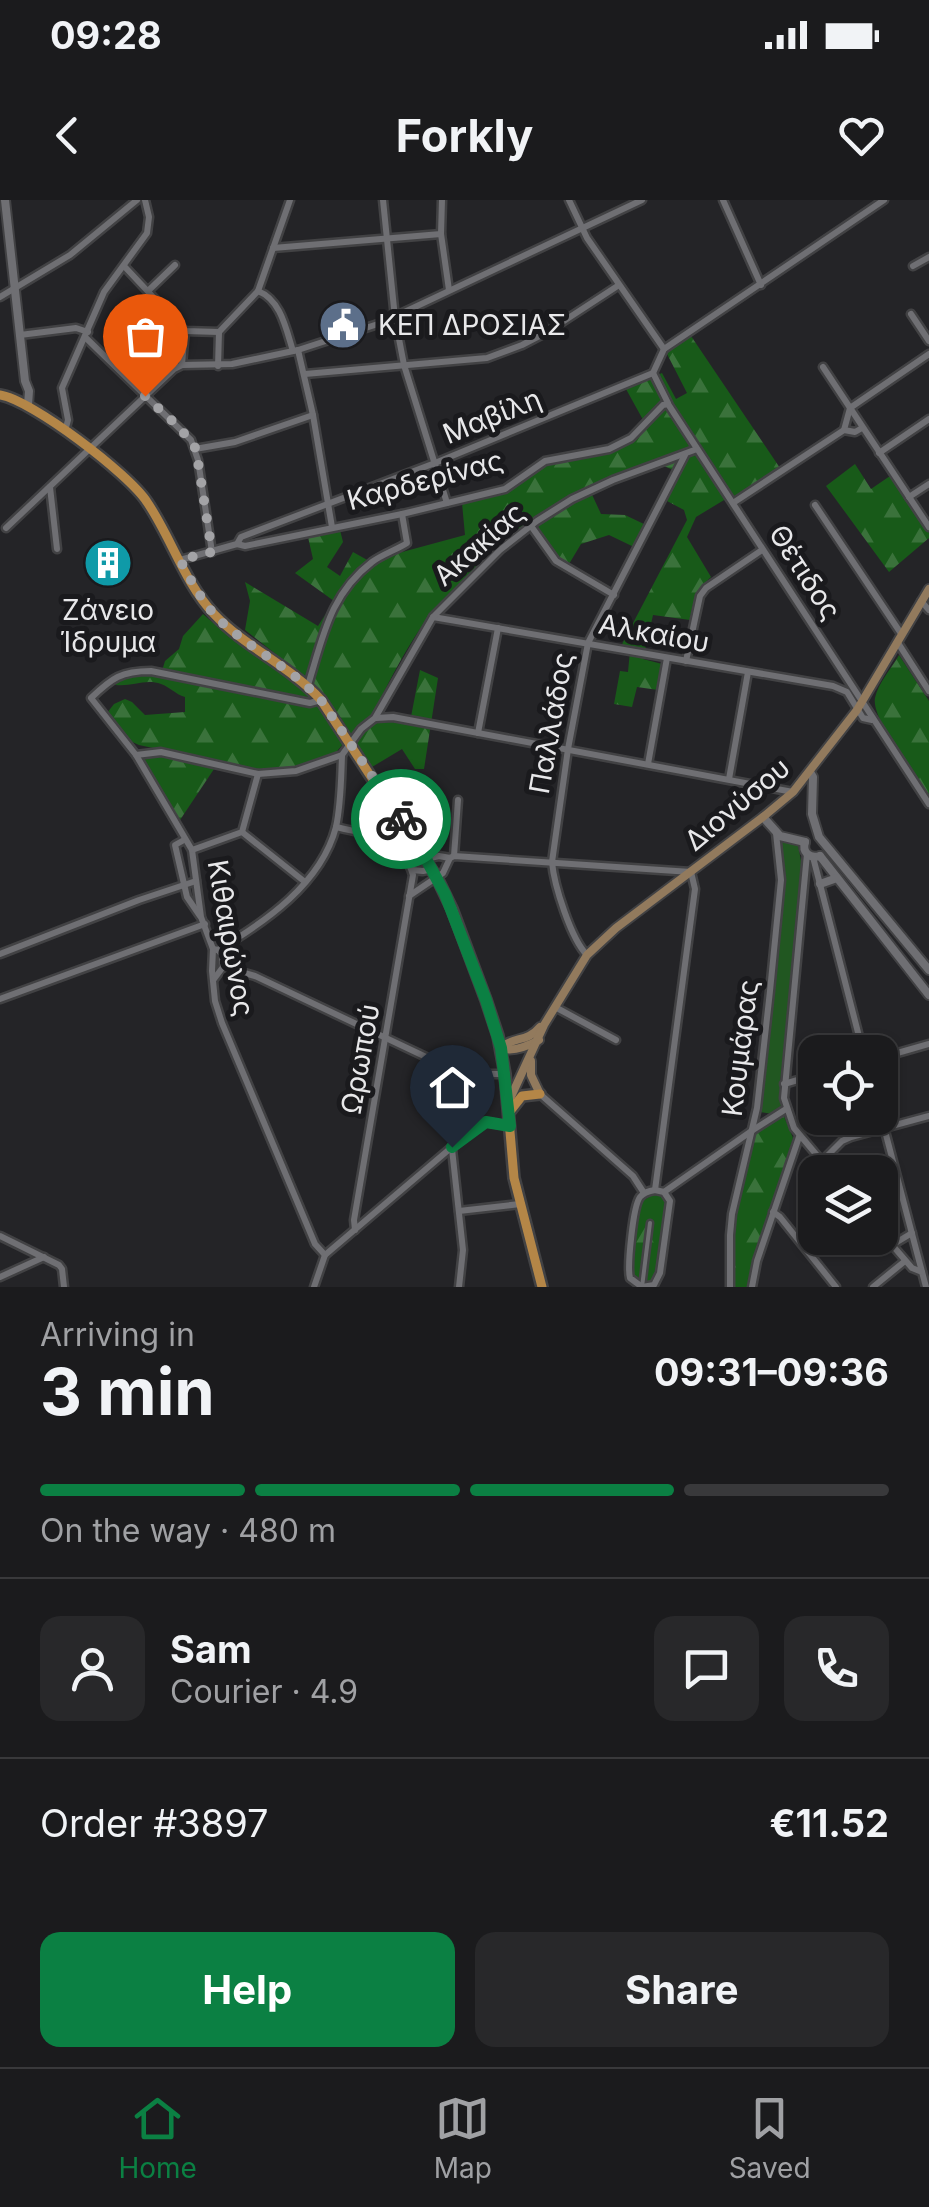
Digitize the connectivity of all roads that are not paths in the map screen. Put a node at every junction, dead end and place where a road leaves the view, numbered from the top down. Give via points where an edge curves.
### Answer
1 (5, 200) edge
2 (138, 200) edge
3 (145, 200) edge
4 (290, 200) edge
5 (383, 200) edge
6 (442, 200) edge
7 (569, 200) edge
8 (642, 200) edge
9 (723, 200) edge
10 (884, 200) edge
11 (581, 228) junction
12 (442, 234) junction
13 (386, 239) junction
14 (273, 248) junction
15 (929, 256) edge
16 (175, 265) dead end
17 (124, 266) junction
18 (913, 266) dead end
19 (619, 285) junction
20 (761, 285) junction
21 (15, 288) junction
22 (449, 290) junction
23 (148, 291) junction
24 (258, 291) junction
25 (0, 297) edge
26 (912, 314) dead end
27 (396, 318) junction
28 (185, 331) junction
29 (219, 332) junction
30 (20, 335) junction
31 (87, 335) junction
32 (929, 341) edge
33 (664, 350) junction
34 (296, 351) junction
35 (929, 354) edge
36 (182, 365) junction
37 (218, 366) junction
38 (404, 366) junction
39 (823, 367) dead end
40 (653, 373) junction
41 (305, 374) junction
42 (0, 395) edge
43 (145, 396) junction
44 (26, 404) junction
45 (668, 404) junction
46 (850, 408) junction
47 (313, 415) junction
48 (929, 419) edge
49 (862, 428) junction
50 (64, 430) junction
51 (844, 430) junction
52 (88, 449) junction
53 (196, 449) junction
54 (698, 449) junction
55 (878, 453) junction
56 (686, 454) junction
57 (435, 463) junction
58 (929, 484) edge
59 (50, 486) junction
60 (909, 497) junction
61 (447, 502) junction
62 (328, 504) junction
63 (733, 504) junction
64 (815, 505) dead end
65 (402, 514) junction
66 (531, 526) junction
67 (332, 527) junction
68 (929, 527) edge
69 (6, 528) dead end
70 (237, 544) junction
71 (57, 549) dead end
72 (762, 550) junction
73 (212, 552) junction
74 (180, 560) junction
75 (929, 589) edge
76 (614, 595) junction
77 (922, 601) junction
78 (929, 610) edge
79 (433, 617) junction
80 (498, 628) junction
81 (900, 639) junction
82 (588, 644) junction
83 (666, 658) junction
84 (686, 661) junction
85 (748, 672) junction
86 (844, 674) junction
87 (308, 685) junction
88 (833, 686) junction
89 (929, 691) edge
90 (321, 700) junction
91 (863, 700) junction
92 (857, 710) junction
93 (375, 718) junction
94 (874, 720) junction
95 (478, 733) junction
96 (350, 743) junction
97 (568, 749) junction
98 (136, 754) junction
99 (342, 755) junction
100 (648, 764) junction
101 (810, 772) junction
102 (258, 774) junction
103 (729, 779) junction
104 (793, 792) junction
105 (458, 800) dead end
106 (929, 804) edge
107 (764, 817) junction
108 (336, 827) junction
109 (242, 832) junction
110 (776, 832) junction
111 (184, 840) junction
112 (822, 841) junction
113 (805, 842) junction
114 (192, 850) junction
115 (813, 856) junction
116 (452, 857) junction
117 (426, 859) junction
118 (552, 862) junction
119 (412, 870) junction
120 (691, 872) junction
121 (435, 874) junction
122 (837, 878) junction
123 (196, 881) junction
124 (305, 882) junction
125 (820, 884) junction
126 (184, 886) junction
127 (409, 897) junction
128 (203, 920) junction
129 (216, 949) junction
130 (0, 954) edge
131 (586, 955) junction
132 (223, 968) junction
133 (929, 970) edge
134 (214, 979) junction
135 (929, 994) edge
136 (0, 999) edge
137 (555, 1007) junction
138 (495, 1025) junction
139 (544, 1025) junction
140 (860, 1035) edge
141 (386, 1039) junction
142 (518, 1040) junction
143 (539, 1040) junction
144 (616, 1040) dead end
145 (929, 1044) edge
146 (501, 1048) junction
147 (898, 1053) edge
148 (531, 1056) junction
149 (506, 1074) junction
150 (798, 1080) edge
151 (784, 1084) junction
152 (540, 1094) junction
153 (508, 1101) junction
154 (786, 1109) junction
155 (929, 1116) edge
156 (510, 1122) junction
157 (898, 1124) edge
158 (753, 1130) junction
159 (861, 1135) edge
160 (886, 1135) edge
161 (799, 1137) junction
162 (452, 1147) junction
163 (816, 1155) edge
164 (829, 1155) edge
165 (655, 1190) junction
166 (664, 1192) junction
167 (644, 1193) junction
168 (520, 1204) junction
169 (459, 1211) junction
170 (773, 1212) junction
171 (650, 1222) dead end
172 (355, 1230) junction
173 (912, 1233) junction
174 (0, 1236) edge
175 (898, 1241) edge
176 (898, 1252) edge
177 (324, 1255) junction
178 (44, 1257) junction
179 (905, 1261) junction
180 (922, 1272) junction
181 (0, 1277) edge
182 (64, 1287) edge
183 (314, 1287) edge
184 (459, 1287) edge
185 (542, 1287) edge
186 (642, 1287) edge
187 (730, 1287) edge
188 (752, 1287) edge
189 (836, 1287) edge
190 (873, 1287) edge
191 (926, 1287) edge

1 - 21 street
2 - 21 street via 70,255
3 - 17 street via 147,233
4 - 14 street
5 - 13 street
6 - 12 street
7 - 11 street
8 - 11 street
9 - 20 street
10 - 20 street
11 - 19 street
11 - 22 street
12 - 13 street
12 - 22 street
13 - 14 street
13 - 27 street
14 - 24 street
15 - 18 street
16 - 23 street
17 - 23 street
17 - 31 street via 104,292
19 - 33 street
19 - 38 street via 522,345 487,358
20 - 33 street
21 - 25 street
21 - 30 street
22 - 27 street
23 - 28 street
24 - 29 street
24 - 34 street via 272,298
26 - 32 street
27 - 34 street
27 - 38 street
28 - 29 street
28 - 36 street
29 - 37 street
30 - 31 street via 76,328
30 - 44 street
31 - 43 street
31 - 50 street via 62,388
33 - 40 street
34 - 37 street
34 - 41 street
35 - 46 street
36 - 37 street
36 - 43 street
38 - 41 street
38 - 57 street
39 - 46 street
40 - 45 street
40 - 57 street, Μαβίλη
41 - 47 street
42 - 44 main road
43 - 52 street
43 - 53 street
44 - 50 main road
45 - 54 street
45 - 61 street, Καρδερίνας via 609,450 545,461 505,489
46 - 49 street
46 - 51 street
47 - 53 street
47 - 62 street
48 - 55 street
49 - 51 street
49 - 55 street
50 - 52 main road
51 - 63 street
52 - 59 street
52 - 74 main road via 144,497
53 - 73 street
54 - 56 street, Ακακίας
54 - 63 street, Θέτιδος
55 - 60 street
56 - 66 street, Ακακίας via 572,499
56 - 76 street, Παλλάδος
57 - 61 street
57 - 62 street, Μαβίλη
58 - 60 street
59 - 69 street
59 - 71 street
60 - 68 street
61 - 65 street, Καρδερίνας
62 - 67 street
62 - 70 street, Μαβίλη
63 - 72 street, Θέτιδος
64 - 81 street
65 - 67 street, Καρδερίνας
65 - 87 street via 406,543 369,564 339,596
66 - 76 street via 556,561
66 - 79 street, Ακακίας
67 - 70 street, Καρδερίνας
70 - 73 street, Μαβίλη
72 - 84 street via 700,596
72 - 86 street, Θέτιδος
73 - 74 street, Μαβίλη
74 - 87 main road via 224,625
75 - 77 main road, Διονύσου
76 - 82 street, Παλλάδος
77 - 78 street
77 - 81 main road, Διονύσου
79 - 80 street, Αλκαίου
79 - 93 street, Ακακίας
80 - 82 street, Αλκαίου
80 - 95 street
81 - 89 street
81 - 91 main road, Διονύσου
82 - 83 street, Αλκαίου
82 - 97 street, Παλλάδος
83 - 84 street, Αλκαίου
83 - 100 street
84 - 85 street, Αλκαίου
85 - 88 street, Αλκαίου
85 - 103 street
86 - 88 street
86 - 91 street, Θέτιδος
87 - 90 main road
88 - 92 street via 847,692
90 - 96 main road
90 - 98 street, Κιθαιρώνος via 122,673 91,698
91 - 92 main road, Διονύσου
91 - 94 street, Θέτιδος
92 - 94 street, Θέτιδος
92 - 101 main road, Διονύσου
93 - 95 street
93 - 96 street, Ακακίας
94 - 106 street, Θέτιδος
95 - 97 street
96 - 99 street, Ακακίας
96 - 117 main road
97 - 100 street
97 - 118 street, Παλλάδος
98 - 102 street via 161,752
98 - 111 street, Κιθαιρώνος
99 - 102 street via 296,771
99 - 108 street
100 - 103 street
101 - 104 main road, Διονύσου
101 - 112 street via 812,814
102 - 109 street
103 - 104 street
104 - 107 main road, Διονύσου
105 - 116 street
107 - 110 street
107 - 120 main road, Διονύσου
108 - 119 street via 381,836
108 - 124 street
109 - 114 street
109 - 124 street
110 - 113 street
110 - 158 street, Κουμάρας via 781,880
111 - 114 street, Κιθαιρώνος
111 - 126 street via 175,846
112 - 113 street
112 - 115 street via 824,851
112 - 133 street
113 - 115 street
114 - 123 street, Κιθαιρώνος
115 - 122 street
115 - 125 street
115 - 151 street
116 - 117 street
116 - 118 street
116 - 121 street
117 - 121 main road
118 - 120 street
118 - 131 street, Παλλάδος via 573,936
119 - 121 street
119 - 127 street, Ωρωπού
120 - 131 main road, Διονύσου
120 - 165 street via 695,889
121 - 127 street
121 - 138 main road
122 - 125 street
122 - 135 street
123 - 126 street
123 - 128 street, Κιθαιρώνος
124 - 129 street
125 - 140 street
126 - 128 street
126 - 130 street
127 - 141 street, Ωρωπού
128 - 129 street, Κιθαιρώνος
128 - 136 street
129 - 132 street
129 - 134 street, Κιθαιρώνος
131 - 137 main road, Διονύσου
132 - 134 street
132 - 141 street via 255,976
134 - 177 street, Κιθαιρώνος via 222,1024
137 - 139 main road, Διονύσου
137 - 144 street
138 - 142 main road
138 - 146 main road
139 - 142 main road, Διονύσου
139 - 143 main road, Διονύσου
141 - 149 street via 462,1074
141 - 172 street, Ωρωπού
142 - 146 main road, Διονύσου
143 - 146 main road
143 - 148 main road, Διονύσου
145 - 147 street
146 - 149 main road
148 - 152 main road
148 - 153 main road, Διονύσου
149 - 153 main road
150 - 151 street
151 - 154 street
152 - 156 main road via 522,1096
152 - 167 street
153 - 156 main road
154 - 158 street
154 - 161 street
155 - 157 street
156 - 162 street via 486,1122
156 - 168 main road
158 - 166 street
158 - 187 street, Κουμάρας via 732,1214
159 - 164 street
160 - 173 street
161 - 163 street
161 - 170 street
162 - 169 street
162 - 172 street
165 - 166 street
165 - 167 street
166 - 186 street via 670,1202 660,1273
167 - 186 street via 628,1272
168 - 169 street
168 - 185 main road
169 - 184 street
170 - 188 street
170 - 189 street
171 - 186 street
172 - 177 street
173 - 175 street
173 - 180 street
174 - 178 street
176 - 179 street
177 - 183 street
178 - 181 street
178 - 182 street via 62,1268
179 - 180 street
179 - 190 street
180 - 191 street

